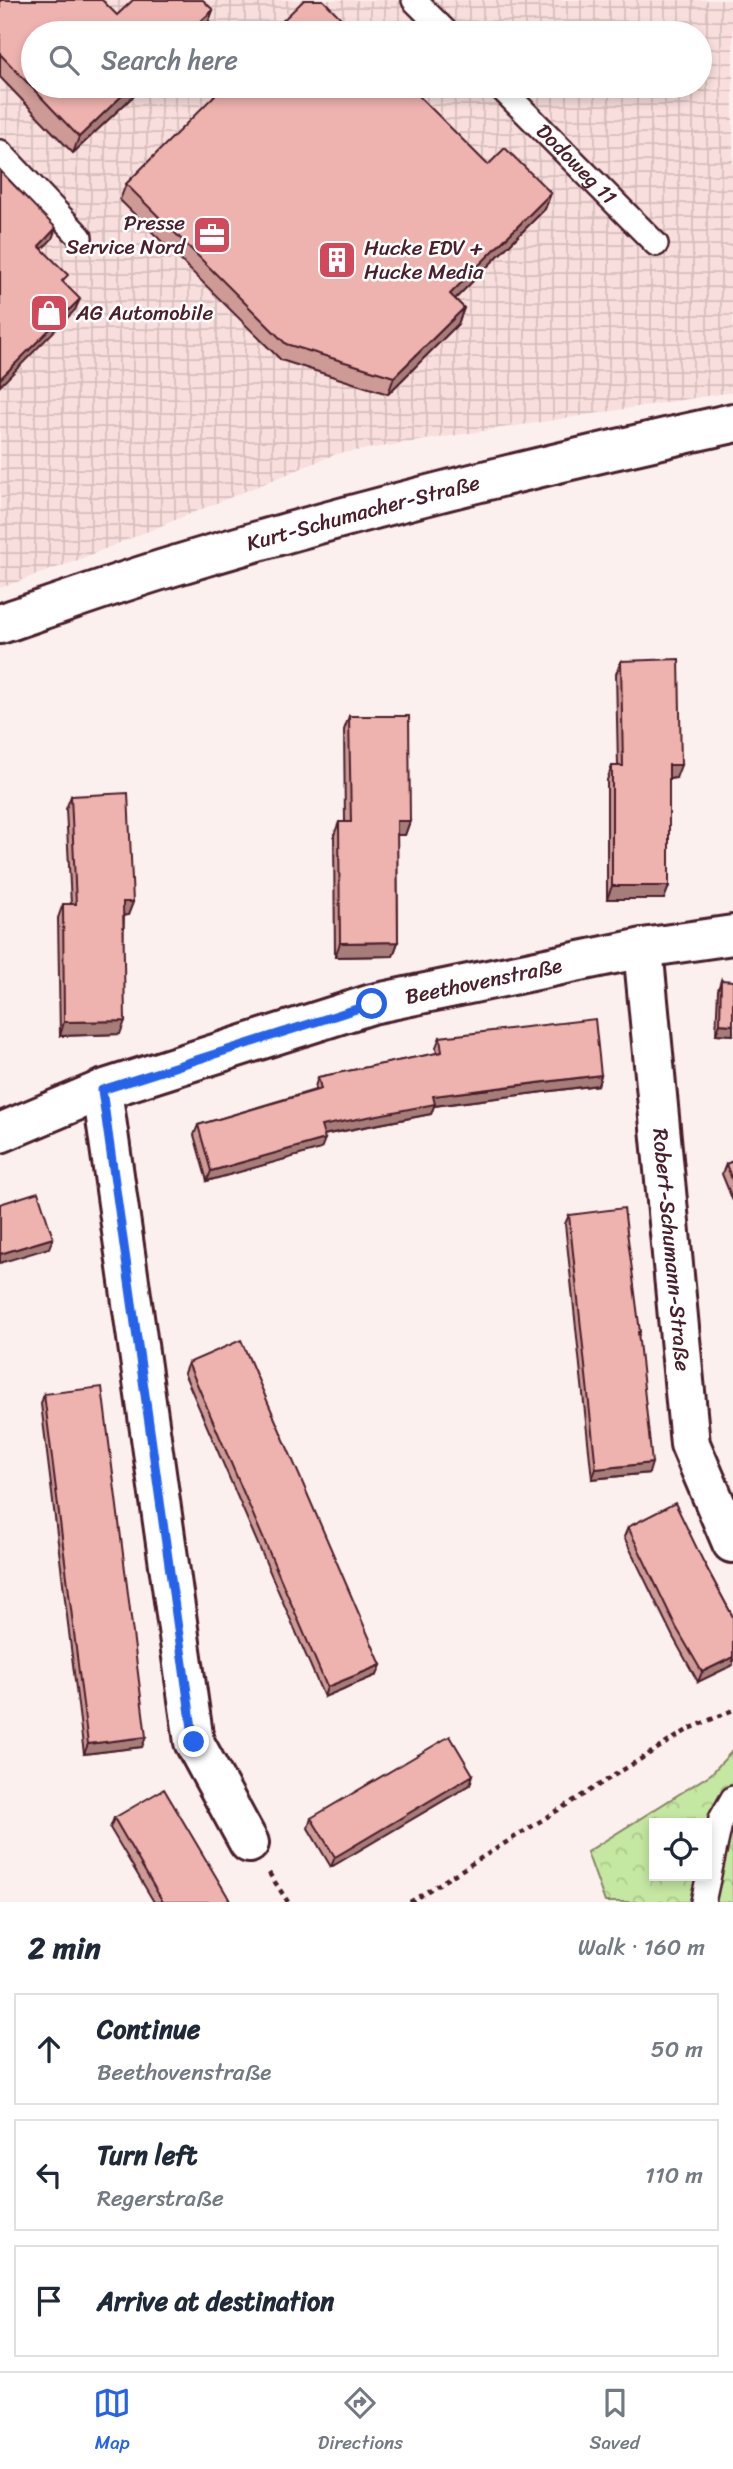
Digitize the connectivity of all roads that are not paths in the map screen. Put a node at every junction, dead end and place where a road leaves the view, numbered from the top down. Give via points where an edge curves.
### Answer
1 (414, 0) edge
2 (435, 21) edge
3 (511, 98) edge
4 (0, 152) edge
5 (80, 237) dead end
6 (656, 244) dead end
7 (733, 423) edge
8 (0, 624) edge
9 (733, 935) edge
10 (643, 948) junction
11 (102, 1090) junction
12 (0, 1133) edge
13 (732, 1543) edge
14 (733, 1798) edge
15 (249, 1843) dead end
16 (703, 1902) edge

1 - 2 lane
3 - 6 lane, Dodoweg 11
4 - 5 lane
7 - 8 street, Kurt-Schumacher-Straße via 411,498 177,565
9 - 10 street, Beethovenstraße
10 - 11 street, Beethovenstraße via 372,1004
10 - 13 street, Robert-Schumann-Straße via 690,1444
11 - 12 street, Beethovenstraße
11 - 15 street via 194,1742
14 - 16 lane via 721,1819

